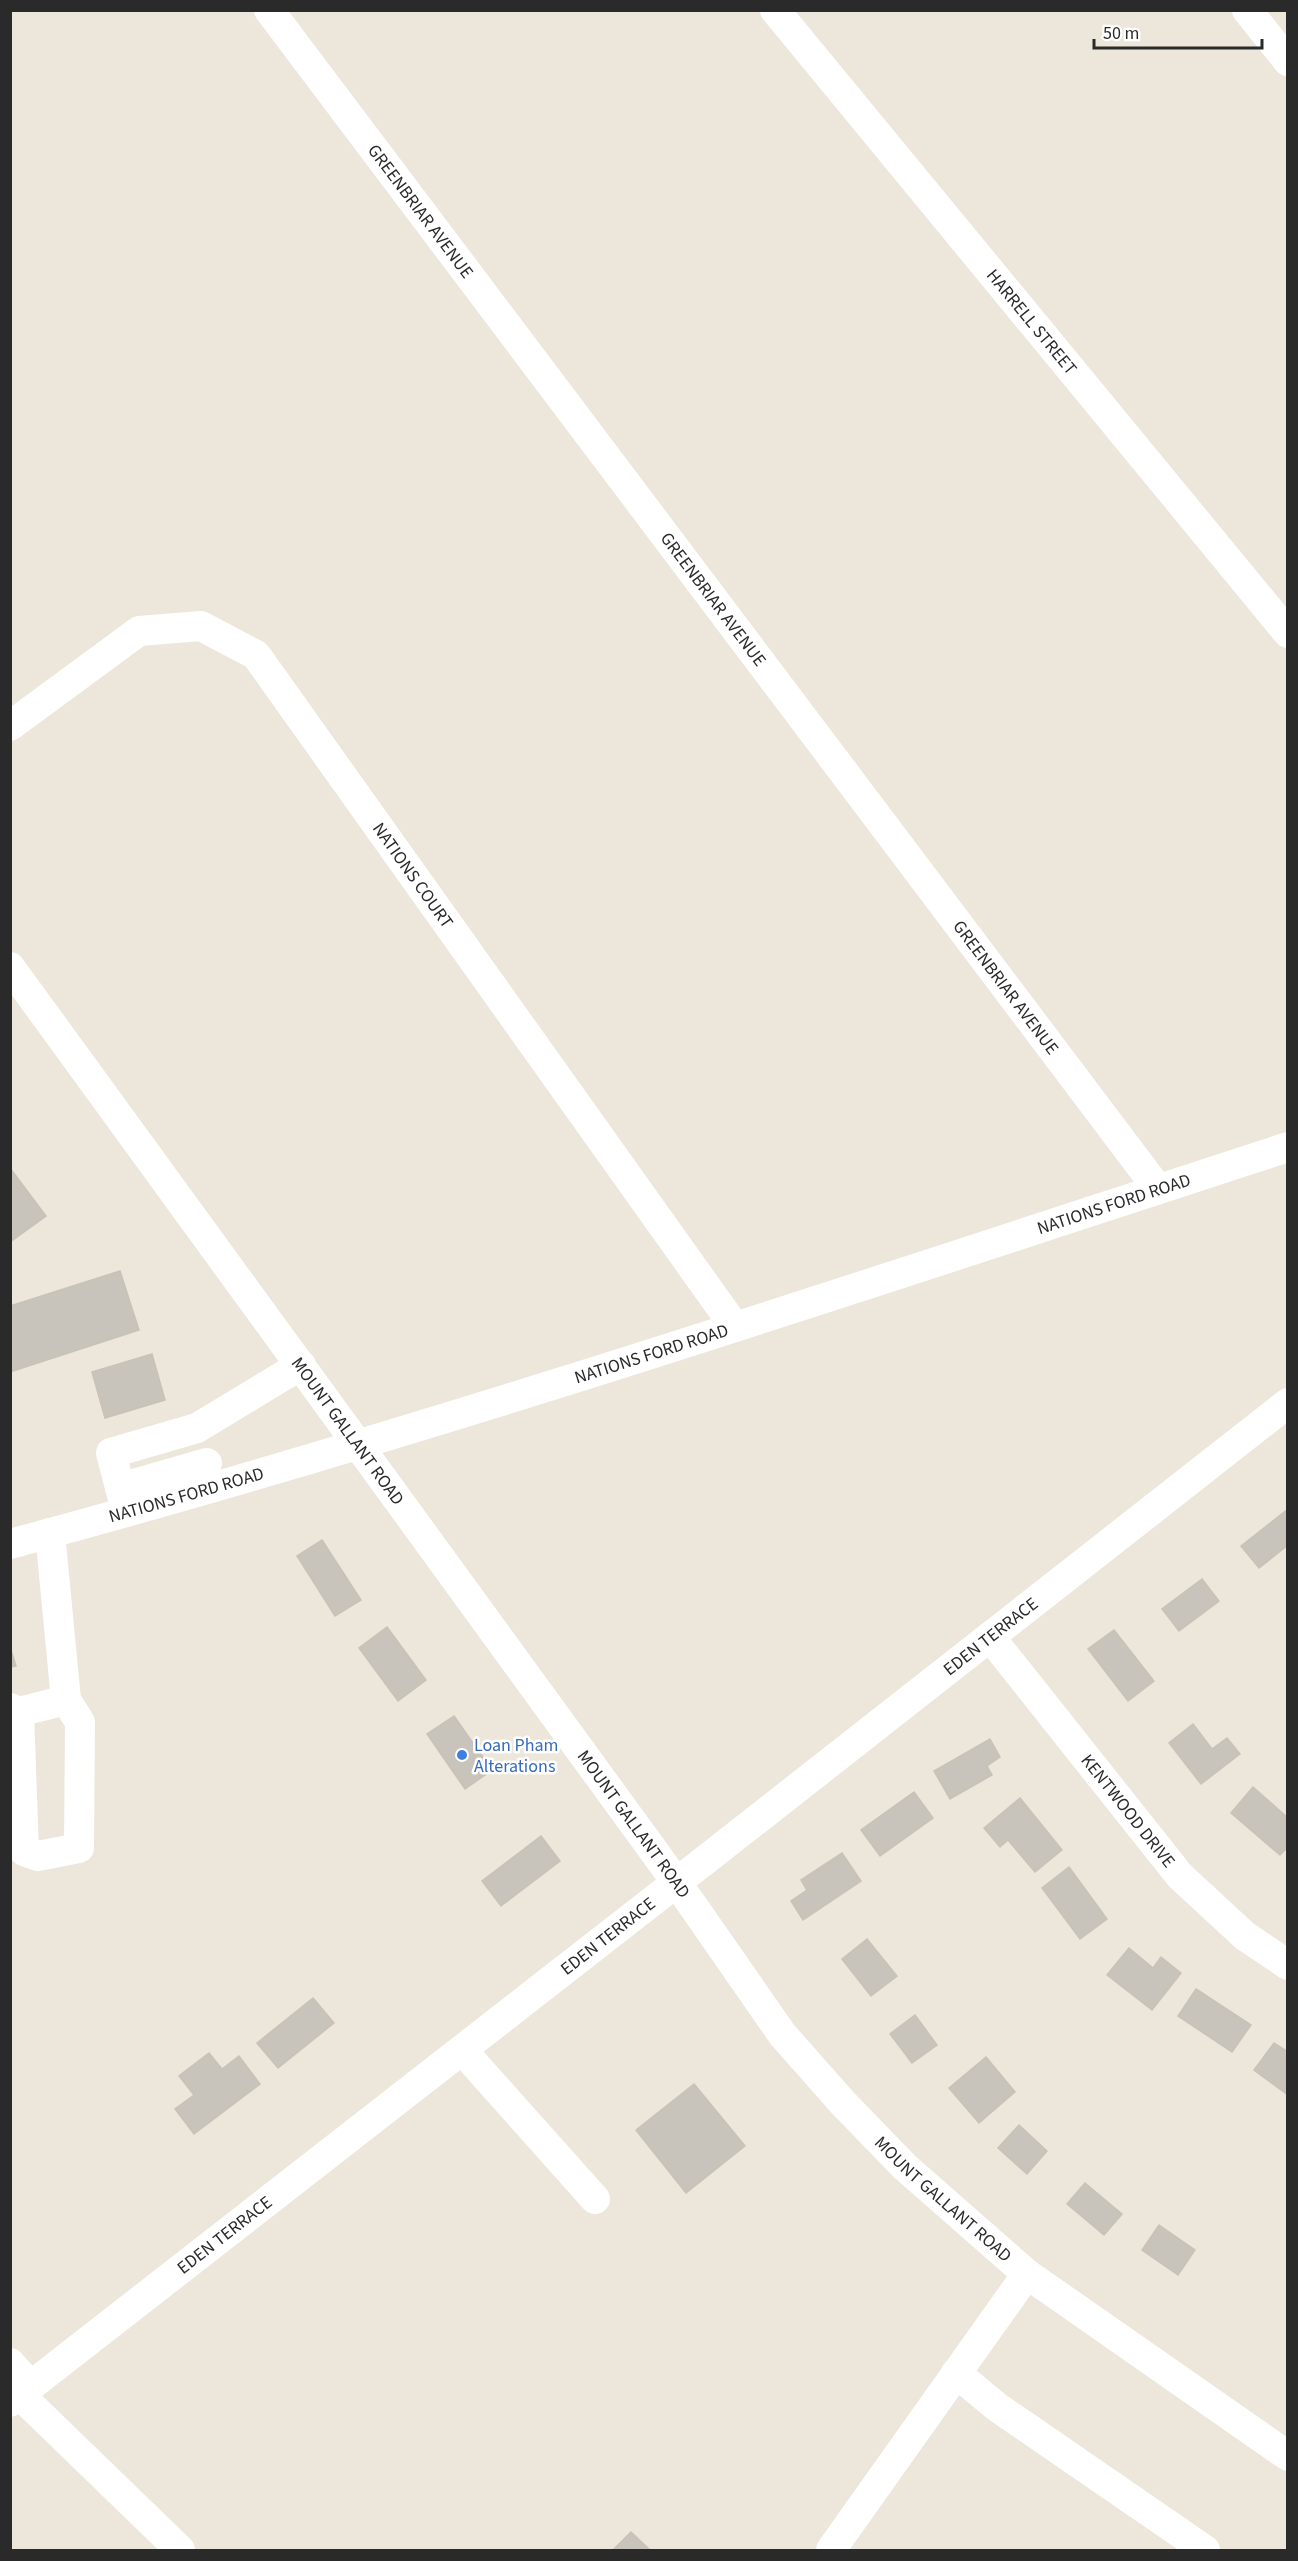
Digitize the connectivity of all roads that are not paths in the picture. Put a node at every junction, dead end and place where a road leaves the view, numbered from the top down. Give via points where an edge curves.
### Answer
1 (268, 10) edge
2 (775, 10) edge
3 (1247, 10) edge
4 (1287, 61) edge
5 (1287, 633) edge
6 (10, 726) edge
7 (10, 967) edge
8 (1287, 1147) edge
9 (1158, 1189) junction
10 (735, 1327) junction
11 (301, 1365) junction
12 (1287, 1403) edge
13 (197, 1428) junction
14 (359, 1445) junction
15 (211, 1475) junction
16 (123, 1500) junction
17 (50, 1533) junction
18 (10, 1544) edge
19 (990, 1637) junction
20 (66, 1700) junction
21 (15, 1710) edge
22 (676, 1883) junction
23 (1287, 1965) edge
24 (462, 2050) junction
25 (595, 2199) dead end
26 (1027, 2274) junction
27 (10, 2363) edge
28 (956, 2373) junction
29 (20, 2394) edge
30 (1287, 2456) edge
31 (180, 2550) edge
32 (831, 2550) edge
33 (1205, 2550) edge

1 - 9 street, GREENBRIAR AVENUE
2 - 5 street, HARRELL STREET
3 - 4 street
6 - 10 street, NATIONS COURT via 139,631 201,626 256,656
7 - 11 street, MOUNT GALLANT ROAD
8 - 9 street, NATIONS FORD ROAD
9 - 10 street, NATIONS FORD ROAD
10 - 14 street, NATIONS FORD ROAD
11 - 13 street
11 - 14 street, MOUNT GALLANT ROAD
12 - 19 street, EDEN TERRACE
13 - 15 street
13 - 16 street via 111,1453
14 - 15 street, NATIONS FORD ROAD
14 - 22 street, MOUNT GALLANT ROAD
15 - 16 street, NATIONS FORD ROAD
16 - 17 street, NATIONS FORD ROAD
17 - 18 street, NATIONS FORD ROAD
17 - 20 street
19 - 22 street, EDEN TERRACE
19 - 23 street, KENTWOOD DRIVE via 1180,1876 1245,1936
20 - 21 street
20 - 21 street via 80,1722 79,1848 38,1856 24,1851
22 - 24 street, EDEN TERRACE
22 - 26 street, MOUNT GALLANT ROAD via 782,2034 842,2102 904,2167
24 - 25 street
24 - 29 street, EDEN TERRACE
26 - 28 street
26 - 30 street, MOUNT GALLANT ROAD
27 - 29 street
28 - 32 street
28 - 33 street via 997,2407
29 - 31 street

